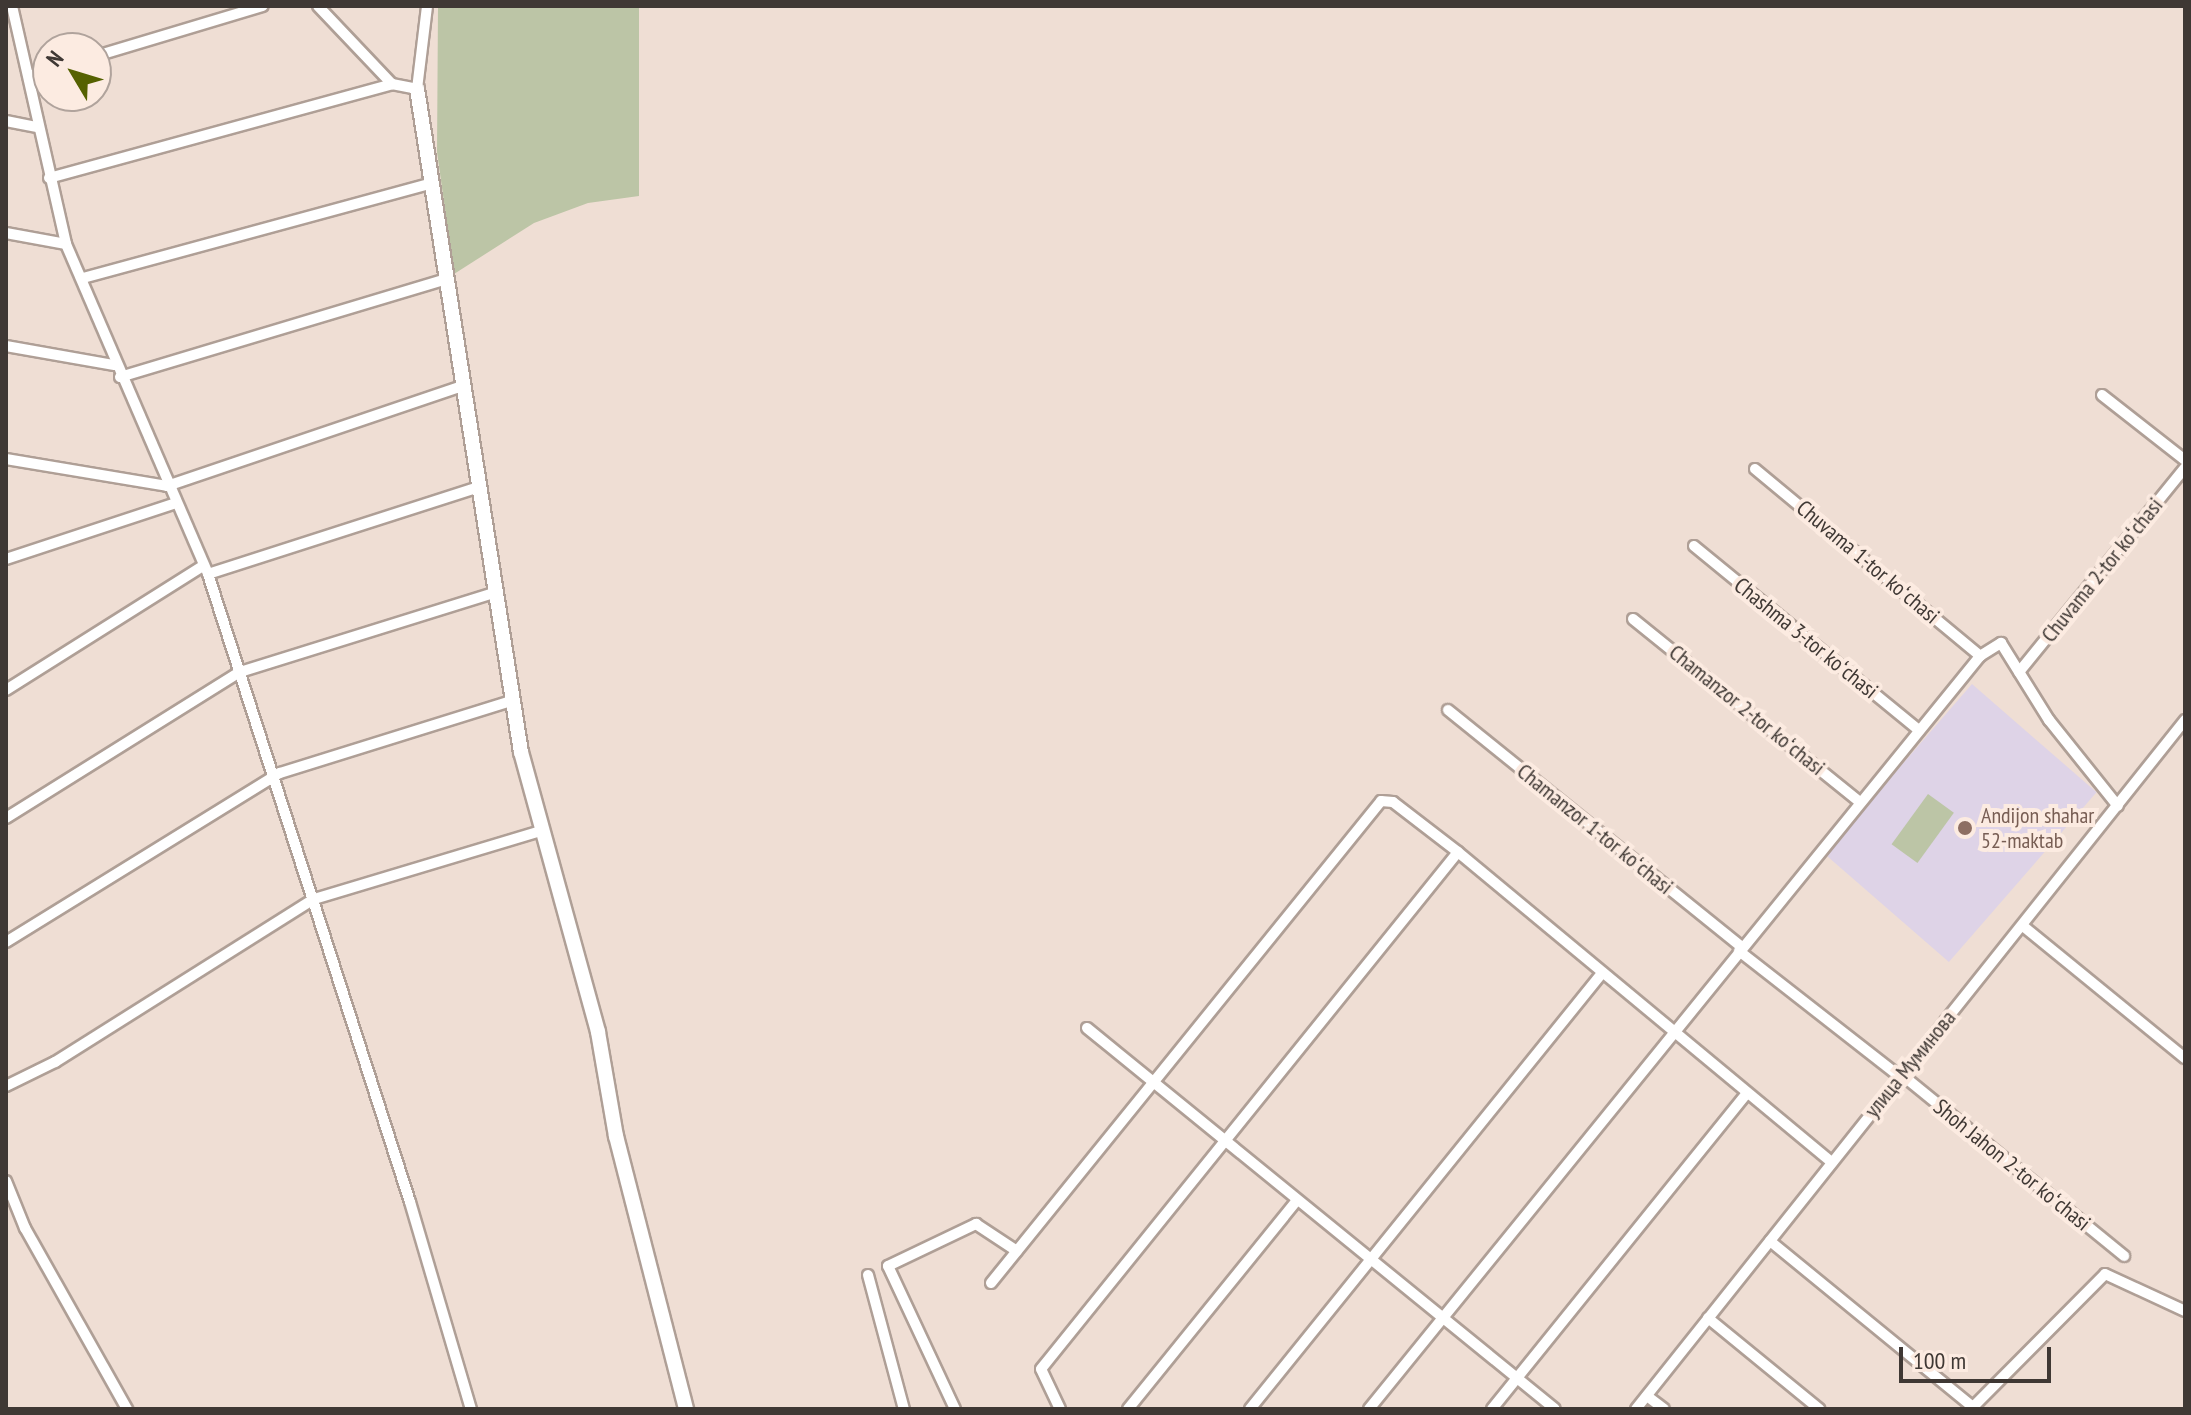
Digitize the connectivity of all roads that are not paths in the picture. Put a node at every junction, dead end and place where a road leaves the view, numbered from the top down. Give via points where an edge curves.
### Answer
1 (12, 6) edge
2 (263, 6) edge
3 (318, 6) edge
4 (427, 6) edge
5 (112, 51) edge
6 (32, 75) edge
7 (29, 76) junction
8 (392, 84) junction
9 (417, 89) junction
10 (6, 121) edge
11 (38, 127) junction
12 (49, 178) junction
13 (429, 184) junction
14 (6, 233) edge
15 (66, 244) junction
16 (83, 278) junction
17 (444, 280) junction
18 (6, 346) edge
19 (114, 365) junction
20 (120, 377) junction
21 (462, 386) junction
22 (2102, 395) dead end
23 (6, 459) edge
24 (2185, 460) edge
25 (2185, 468) edge
26 (1755, 469) dead end
27 (167, 486) junction
28 (479, 487) junction
29 (176, 503) junction
30 (1694, 546) dead end
31 (6, 559) edge
32 (205, 570) junction
33 (497, 592) junction
34 (1633, 619) dead end
35 (1980, 656) junction
36 (240, 672) junction
37 (2019, 672) junction
38 (6, 690) edge
39 (511, 701) junction
40 (1448, 710) dead end
41 (2185, 720) edge
42 (1919, 730) junction
43 (275, 779) junction
44 (1860, 802) junction
45 (2118, 806) junction
46 (6, 818) edge
47 (540, 831) junction
48 (1458, 852) junction
49 (314, 899) junction
50 (2023, 926) junction
51 (6, 942) edge
52 (1740, 949) junction
53 (1602, 973) junction
54 (1087, 1028) dead end
55 (1674, 1033) junction
56 (2185, 1058) edge
57 (1900, 1075) junction
58 (1151, 1080) junction
59 (6, 1086) edge
60 (1747, 1093) junction
61 (1224, 1138) junction
62 (1832, 1163) junction
63 (6, 1181) edge
64 (1297, 1200) junction
65 (1770, 1241) junction
66 (1017, 1251) junction
67 (2124, 1256) dead end
68 (1370, 1260) junction
69 (868, 1275) dead end
70 (991, 1283) dead end
71 (2185, 1311) edge
72 (1443, 1318) junction
73 (1708, 1318) junction
74 (1517, 1378) junction
75 (1647, 1396) junction
76 (1972, 1408) edge
77 (127, 1409) edge
78 (471, 1409) edge
79 (686, 1409) edge
80 (904, 1409) edge
81 (955, 1409) edge
82 (1060, 1409) edge
83 (1128, 1409) edge
84 (1250, 1409) edge
85 (1369, 1409) edge
86 (1492, 1409) edge
87 (1555, 1409) edge
88 (1636, 1409) edge
89 (1664, 1409) edge
90 (1819, 1409) edge

1 - 7 street
2 - 5 street
3 - 8 street
4 - 9 street
6 - 7 street
7 - 11 street
8 - 9 street
8 - 12 street
9 - 13 street
10 - 11 street
11 - 12 street
12 - 15 street
13 - 16 street
13 - 17 street
14 - 15 street
15 - 16 street
16 - 19 street
17 - 20 street
17 - 21 street
18 - 19 street
19 - 20 street
20 - 27 street
21 - 27 street
21 - 28 street
22 - 24 street
23 - 27 street
25 - 37 street, Chuvama 2-tor koʻchasi
26 - 35 street, Chuvama 1-tor koʻchasi
27 - 29 street
28 - 32 street
28 - 33 street
29 - 31 street
29 - 32 street
30 - 42 street, Chashma 3-tor koʻchasi
32 - 36 street
32 - 38 street
33 - 36 street
33 - 39 street
34 - 44 street, Chamanzor 2-tor koʻchasi
35 - 37 street via 2001,643
35 - 42 street
36 - 43 street
36 - 46 street
37 - 45 street via 2049,720
39 - 43 street
39 - 47 street
40 - 52 street, Chamanzor 1-tor koʻchasi
41 - 45 street, улица Муминова
42 - 44 street
43 - 49 street
43 - 51 street
44 - 52 street
45 - 50 street, улица Муминова
47 - 49 street
47 - 79 street via 595,1019 616,1136
48 - 53 street
48 - 58 street via 1393,802 1381,801
48 - 61 street
49 - 59 street via 55,1062
49 - 78 street
50 - 56 street
50 - 57 street, улица Муминова
52 - 55 street
52 - 57 street, Chamanzor 1-tor koʻchasi
53 - 55 street
53 - 68 street
54 - 58 street
55 - 60 street
55 - 72 street
57 - 62 street, улица Муминова
57 - 67 street, Shoh Jahon 2-tor koʻchasi
58 - 61 street
58 - 66 street
60 - 62 street
60 - 74 street
61 - 64 street
61 - 82 street via 1041,1369
62 - 65 street, улица Муминова
63 - 77 street via 25,1228
64 - 68 street
64 - 83 street
65 - 73 street, улица Муминова
65 - 76 street
66 - 70 street
66 - 81 street via 976,1224 888,1266
68 - 72 street
68 - 84 street
69 - 80 street
71 - 76 street via 2105,1274
72 - 74 street
72 - 85 street
73 - 75 street, улица Муминова
73 - 90 street
74 - 86 street
74 - 87 street
75 - 88 street, улица Муминова
75 - 89 street

